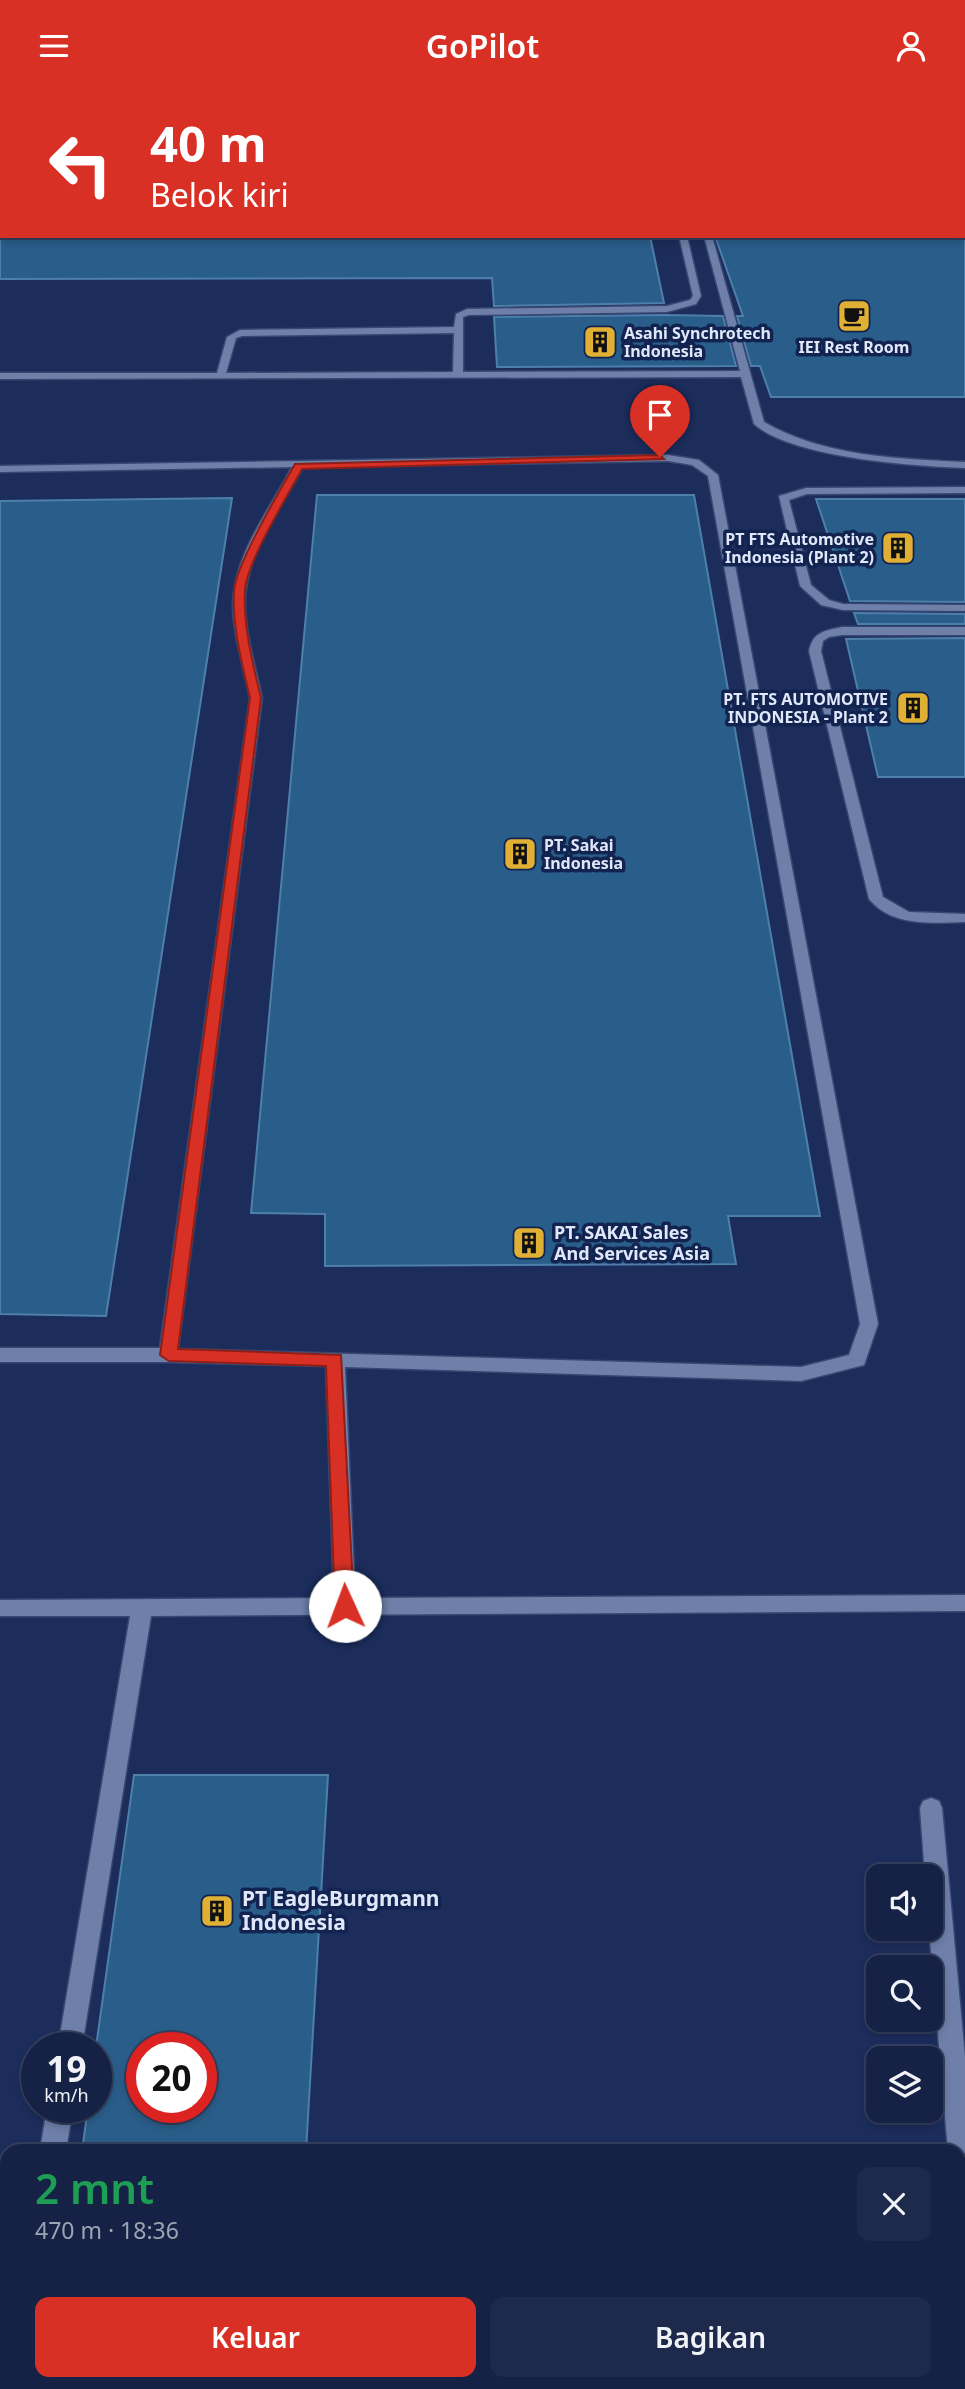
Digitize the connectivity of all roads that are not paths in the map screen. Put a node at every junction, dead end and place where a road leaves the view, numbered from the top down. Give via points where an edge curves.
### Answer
1 (683, 238) edge
2 (709, 238) edge
3 (458, 330) junction
4 (458, 375) junction
5 (745, 375) junction
6 (0, 376) edge
7 (219, 377) junction
8 (965, 465) edge
9 (298, 466) junction
10 (0, 469) edge
11 (965, 490) edge
12 (965, 608) edge
13 (965, 631) edge
14 (965, 918) edge
15 (0, 1355) edge
16 (169, 1355) junction
17 (335, 1360) junction
18 (965, 1603) edge
19 (345, 1606) junction
20 (142, 1607) junction
21 (0, 1608) edge
22 (931, 1808) dead end
23 (71, 2032) edge
24 (57, 2123) edge
25 (54, 2144) edge
26 (960, 2144) edge

1 - 3 lane via 697,296 693,302 647,309 483,310 459,316
2 - 5 lane
3 - 4 lane
3 - 7 lane via 240,333 232,337
4 - 5 lane
4 - 7 lane
5 - 8 lane via 759,424 771,433 905,461
6 - 7 lane
9 - 10 lane
9 - 16 lane via 239,589 244,647 256,698
9 - 17 lane via 660,457 703,464 713,475 869,1324 857,1360 801,1374
11 - 12 lane via 806,491 783,498 806,586 825,603
13 - 14 lane via 842,631 825,634 817,640 815,651 876,899 893,914 907,918
15 - 16 lane
16 - 17 lane
17 - 19 lane
18 - 19 lane
19 - 20 lane
20 - 21 lane
20 - 23 lane
22 - 26 lane
24 - 25 lane

